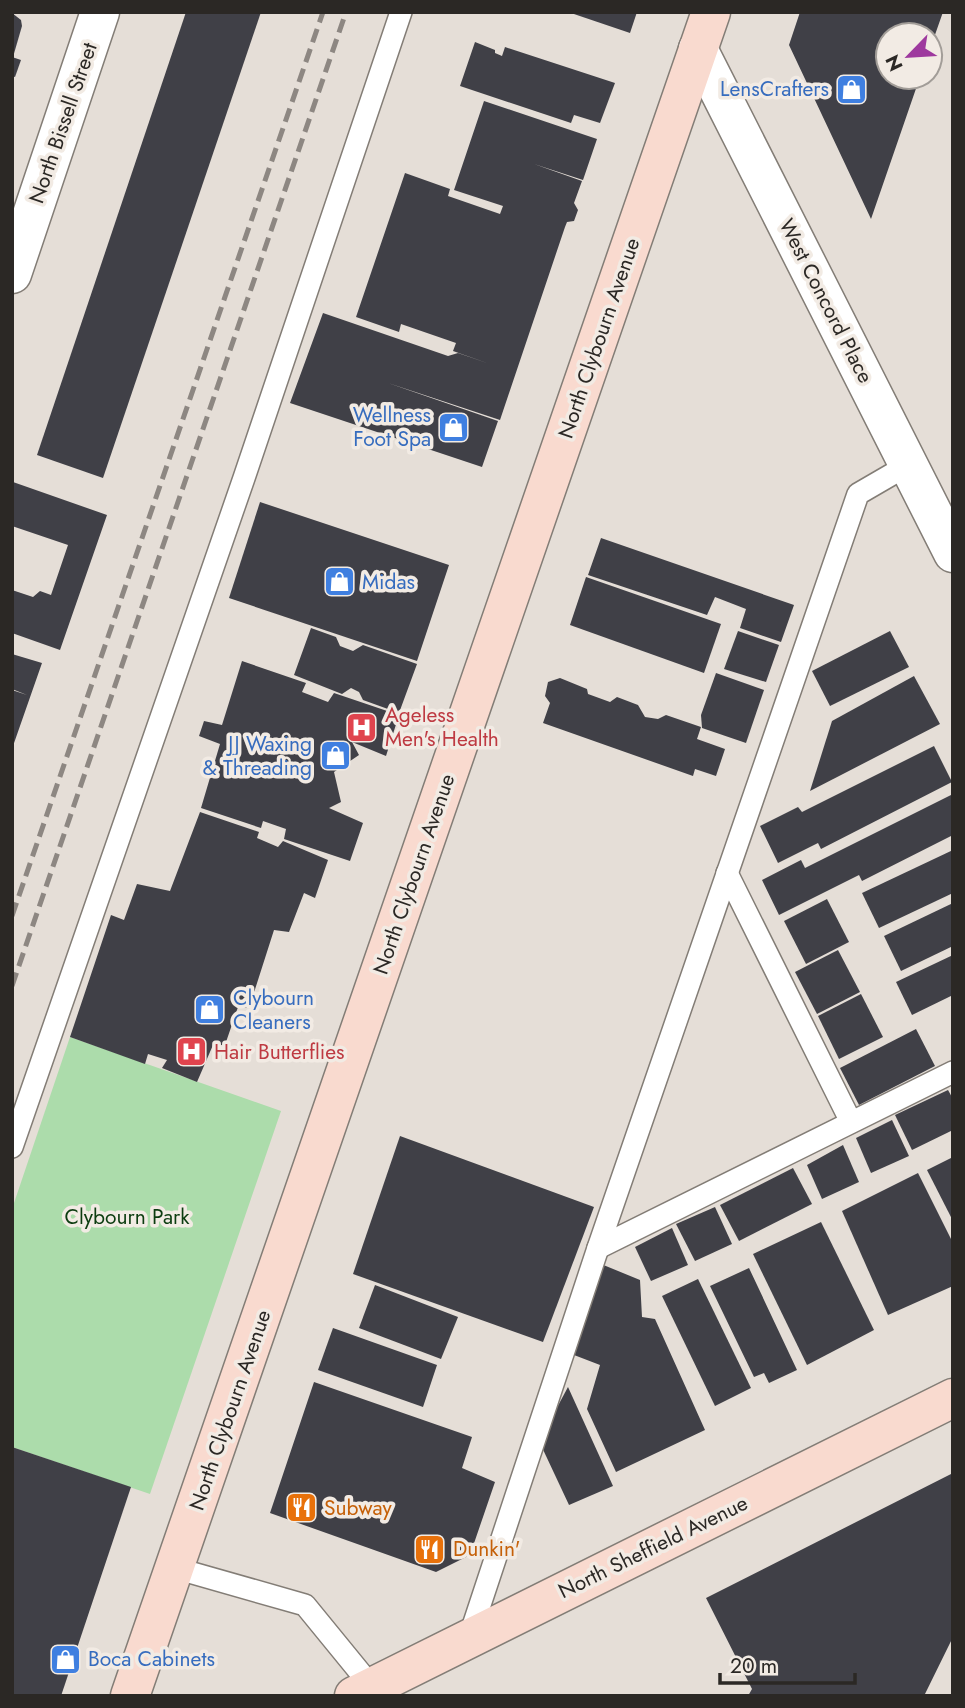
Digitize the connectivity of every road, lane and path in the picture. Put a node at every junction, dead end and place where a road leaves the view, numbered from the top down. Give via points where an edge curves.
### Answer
1 (100, 12) edge
2 (401, 12) edge
3 (711, 12) edge
4 (698, 48) junction
5 (12, 274) edge
6 (908, 465) junction
7 (953, 553) edge
8 (727, 873) junction
9 (953, 1072) edge
10 (851, 1122) junction
11 (12, 1147) edge
12 (598, 1248) junction
13 (953, 1398) edge
14 (175, 1568) junction
15 (469, 1639) junction
16 (363, 1691) edge
17 (130, 1696) edge

1 - 5 street, North Bissell Street
2 - 11 lane
3 - 4 main road, North Clybourn Avenue
4 - 6 street, West Concord Place
4 - 14 main road, North Clybourn Avenue
6 - 7 street, West Concord Place
6 - 8 lane via 858,494
8 - 10 lane
8 - 12 lane
9 - 10 lane
10 - 12 lane
12 - 15 lane
13 - 15 main road, North Sheffield Avenue
14 - 16 lane via 305,1605
14 - 17 main road, North Clybourn Avenue
15 - 16 main road, North Sheffield Avenue

